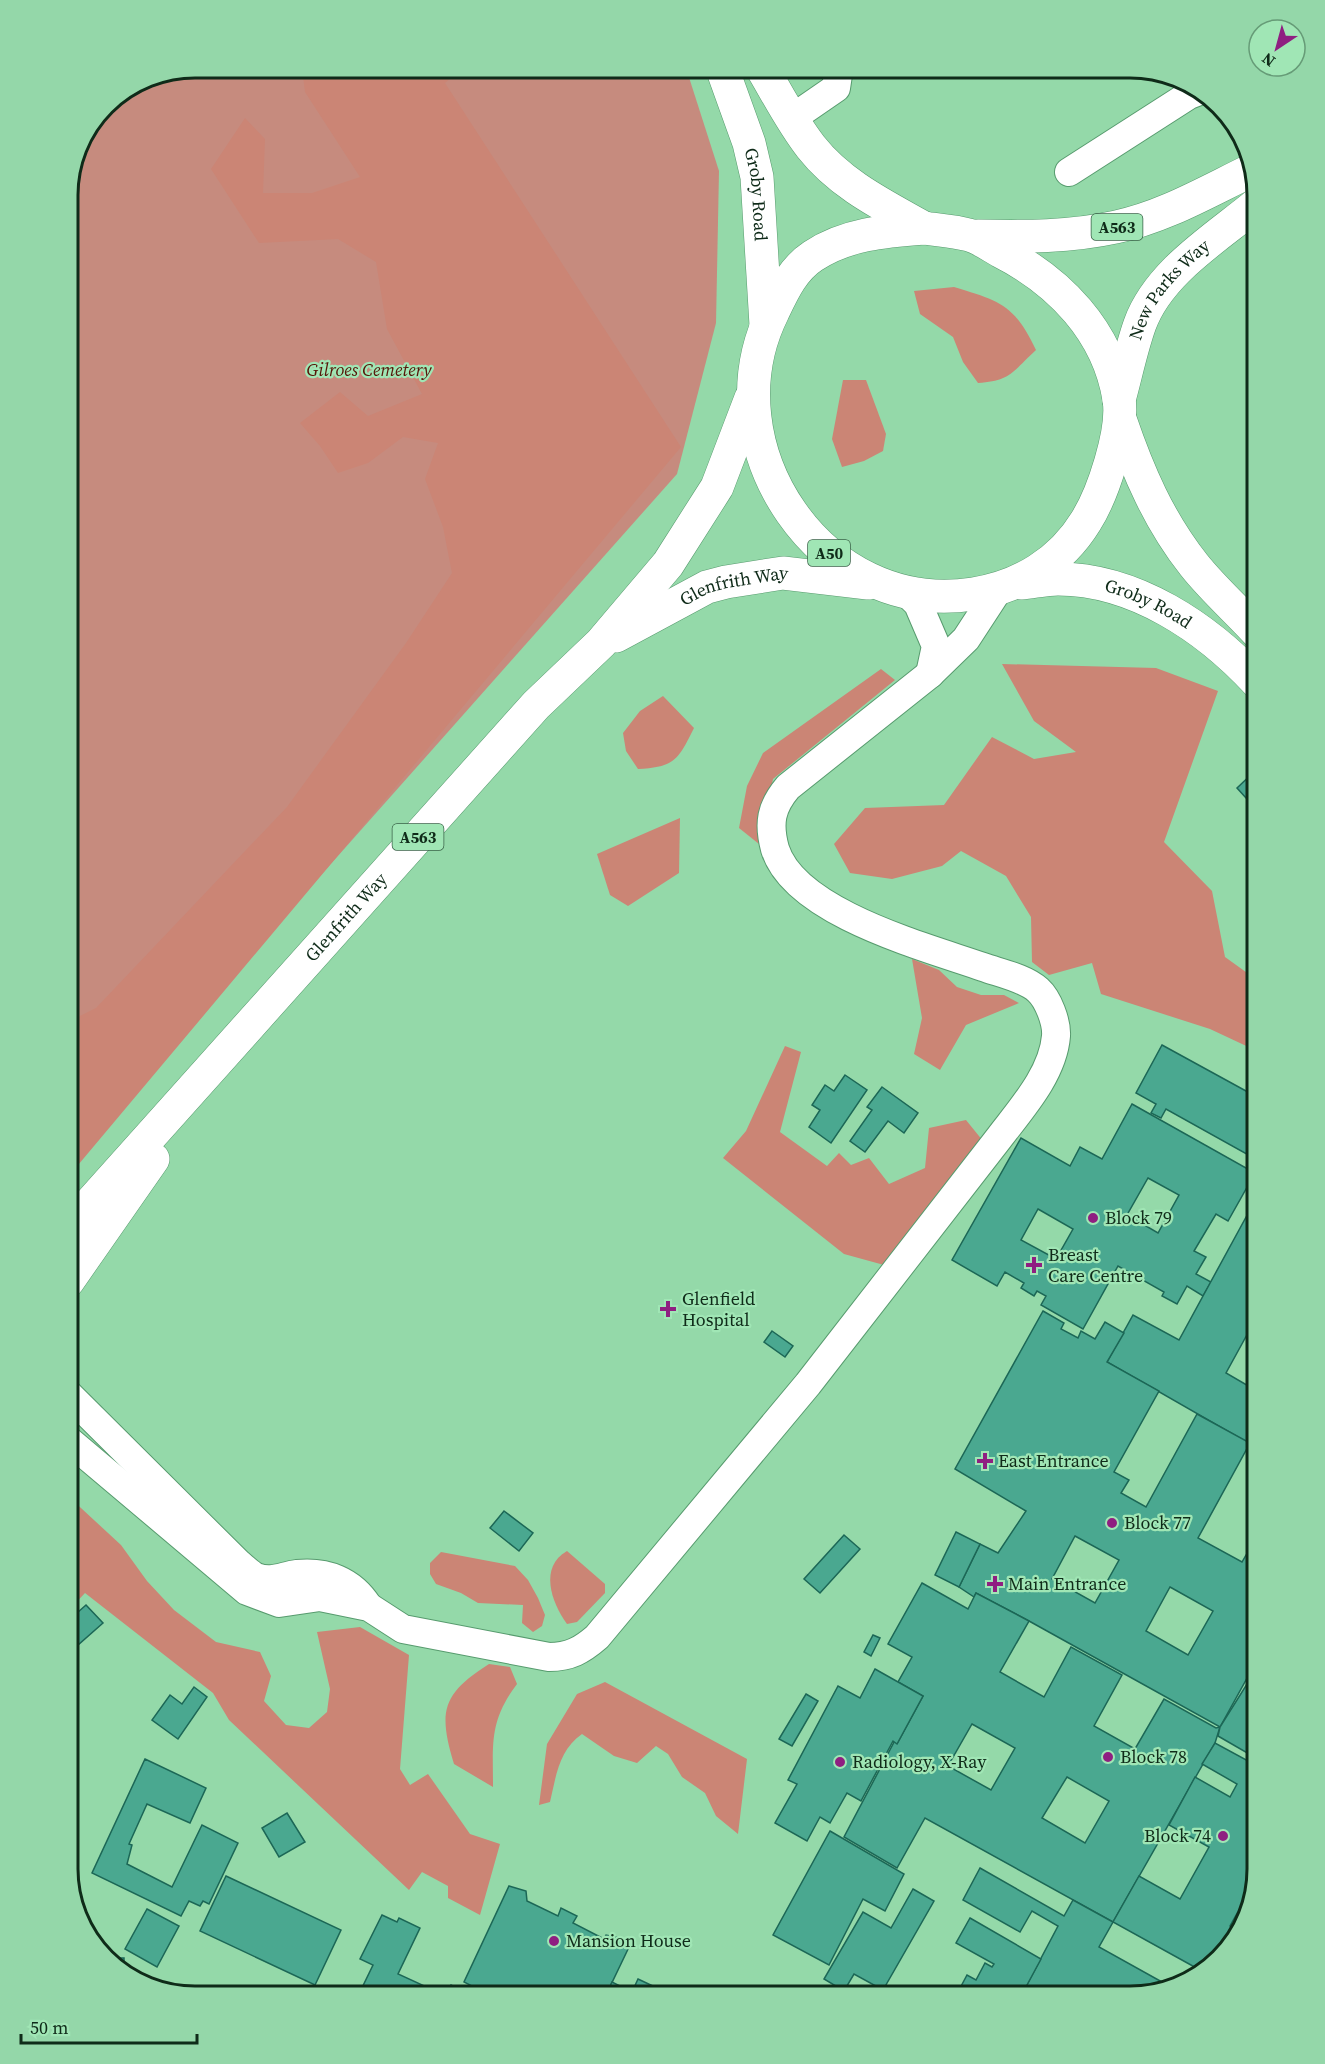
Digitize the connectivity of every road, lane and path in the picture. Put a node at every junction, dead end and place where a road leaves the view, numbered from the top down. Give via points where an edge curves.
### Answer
1 (726, 78) edge
2 (768, 78) edge
3 (838, 78) edge
4 (1189, 94) edge
5 (791, 119) junction
6 (1069, 172) dead end
7 (1245, 173) edge
8 (1247, 212) edge
9 (924, 228) junction
10 (971, 236) junction
11 (766, 325) junction
12 (752, 397) junction
13 (1119, 407) junction
14 (1006, 587) junction
15 (893, 588) junction
16 (1247, 622) edge
17 (601, 644) junction
18 (1247, 671) edge
19 (930, 674) junction
20 (240, 1035) junction
21 (78, 1217) edge
22 (78, 1267) edge
23 (78, 1404) edge
24 (78, 1448) edge
25 (369, 1607) junction

1 - 11 main road, Groby Road / A50 via 757,177
2 - 5 main road, A50
3 - 5 street via 836,88
4 - 6 street
5 - 9 main road, A50 via 834,172
7 - 10 main road, A563 via 1176,206 1115,228 1047,237
8 - 13 main road, New Parks Way via 1176,271 1152,302 1141,323
9 - 10 main road, A50
9 - 11 main road, A50 via 876,232 831,244 795,273
10 - 13 main road, A50 via 1016,259 1065,296 1087,322 1105,356
11 - 12 main road, A50
12 - 15 main road, A50 via 770,478 793,518 819,546
12 - 17 main road, Glenfrith Way / A563 via 710,500 668,564
13 - 14 main road, A50 via 1111,460 1086,521 1045,567
13 - 16 main road, A50 via 1137,469 1160,515 1196,568
14 - 15 main road, A50 via 950,597
14 - 18 main road, Groby Road / A50 via 1058,579 1126,592 1186,620
14 - 19 street via 966,639
15 - 17 main road, Glenfrith Way / A563 via 783,573 726,582 708,587
15 - 19 street via 918,604 936,646
17 - 20 main road, Glenfrith Way / A563 via 536,705
19 - 25 street via 788,787 774,802 769,829 777,856 798,883 832,908 865,926 1010,976 1038,990 1050,1008 1056,1034 1052,1055 1030,1097 745,1460 597,1637 581,1651 549,1657 403,1629
20 - 21 main road, Glenfrith Way / A563
20 - 22 main road, Glenfrith Way / A563
23 - 25 street via 237,1563 256,1576 276,1580 298,1574 333,1577 357,1589
24 - 25 street via 247,1591 279,1603 320,1597

